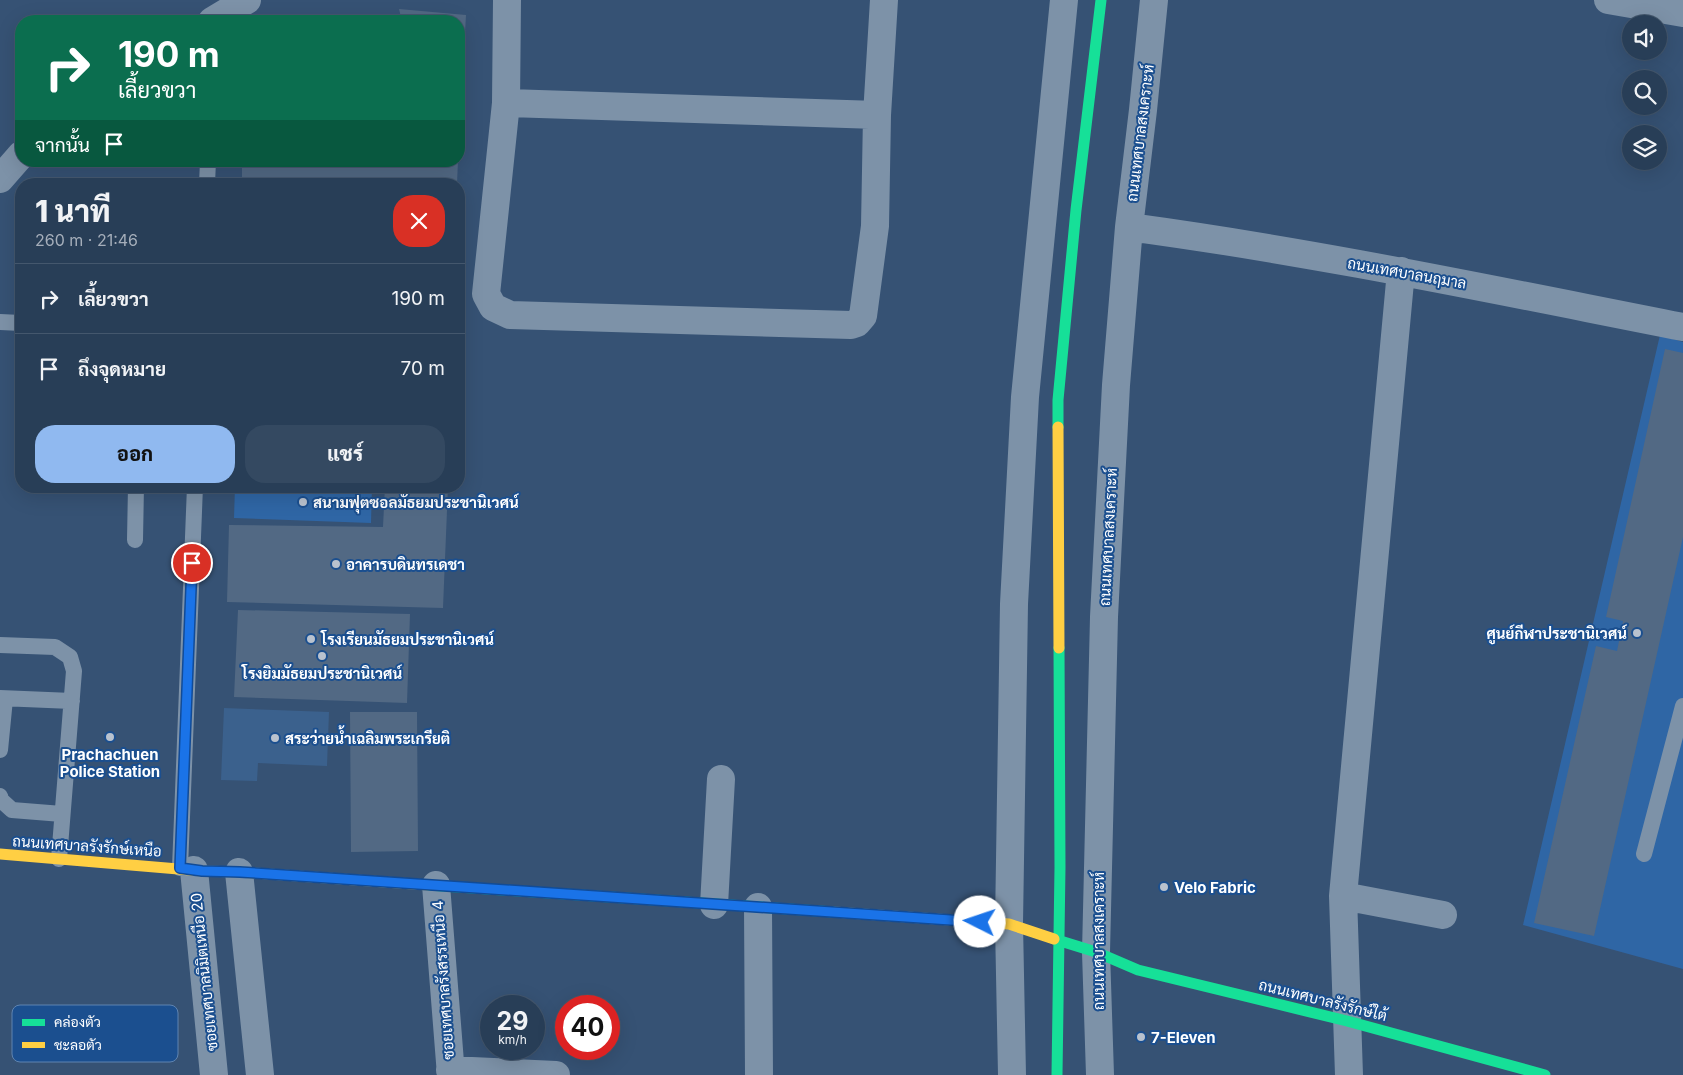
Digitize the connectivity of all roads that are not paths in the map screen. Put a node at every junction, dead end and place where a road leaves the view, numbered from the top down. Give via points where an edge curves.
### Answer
1 (245, 0) edge
2 (507, 0) edge
3 (884, 0) edge
4 (1064, 0) edge
5 (1101, 0) edge
6 (1154, 0) edge
7 (1608, 0) edge
8 (1683, 14) edge
9 (222, 15) edge
10 (506, 103) junction
11 (877, 115) junction
12 (15, 162) edge
13 (0, 179) edge
14 (1129, 228) junction
15 (1401, 271) junction
16 (0, 322) edge
17 (15, 323) edge
18 (1683, 327) edge
19 (136, 493) edge
20 (195, 493) edge
21 (136, 540) dead end
22 (0, 645) edge
23 (2, 698) edge
24 (72, 701) junction
25 (1683, 706) edge
26 (0, 750) edge
27 (721, 779) dead end
28 (0, 796) edge
29 (62, 814) junction
30 (0, 854) edge
31 (1644, 854) dead end
32 (59, 859) junction
33 (187, 869) junction
34 (240, 872) junction
35 (436, 885) junction
36 (1343, 896) junction
37 (714, 904) junction
38 (758, 907) junction
39 (1443, 915) dead end
40 (1009, 924) junction
41 (1058, 940) junction
42 (1096, 952) junction
43 (1348, 1020) junction
44 (450, 1072) edge
45 (214, 1075) edge
46 (260, 1075) edge
47 (556, 1075) edge
48 (759, 1075) edge
49 (1012, 1075) edge
50 (1058, 1075) edge
51 (1100, 1075) edge
52 (1349, 1075) edge
53 (1545, 1075) edge

1 - 9 street
2 - 10 street
3 - 11 street
4 - 40 street via 1025,397 1014,604
5 - 41 street via 1058,400
6 - 14 street, ถนนเทศบาลสงเคราะห์
7 - 8 street
10 - 11 street
10 - 11 street via 486,294 493,307 510,315 851,326 857,323 863,316 875,226
12 - 13 street
14 - 15 street, ถนนเทศบาลนฤมาล
14 - 42 street, ถนนเทศบาลสงเคราะห์ via 1116,385 1104,617
15 - 18 street, ถนนเทศบาลนฤมาล
15 - 36 street
16 - 17 lane
19 - 21 lane
20 - 33 lane
22 - 24 lane via 55,647 70,657 74,671
23 - 24 lane
23 - 26 lane
24 - 29 lane
25 - 31 lane
27 - 37 street
28 - 29 lane via 12,810
29 - 32 lane
30 - 32 street, ถนนเทศบาลรังรักษ์เหนือ
32 - 33 street, ถนนเทศบาลรังรักษ์เหนือ
33 - 34 street, ถนนเทศบาลรังรักษ์เหนือ
33 - 45 street, ซอยเทศบาลนิมิตเหนือ 20
34 - 35 street, ถนนเทศบาลรังรักษ์เหนือ
34 - 46 street
35 - 37 street, ถนนเทศบาลรังรักษ์เหนือ
35 - 44 street, ซอยเทศบาลรังสรรเหนือ 4
36 - 39 street
36 - 43 street
37 - 38 street, ถนนเทศบาลรังรักษ์เหนือ
38 - 40 street, ถนนเทศบาลรังรักษ์เหนือ
38 - 48 street
40 - 41 street, ถนนเทศบาลรังรักษ์เหนือ
40 - 49 street
41 - 42 street, ถนนเทศบาลรังรักษ์ใต้
41 - 50 street
42 - 43 street, ถนนเทศบาลรังรักษ์ใต้ via 1138,970
42 - 51 street, ถนนเทศบาลสงเคราะห์
43 - 52 street
43 - 53 street, ถนนเทศบาลรังรักษ์ใต้
44 - 47 street

